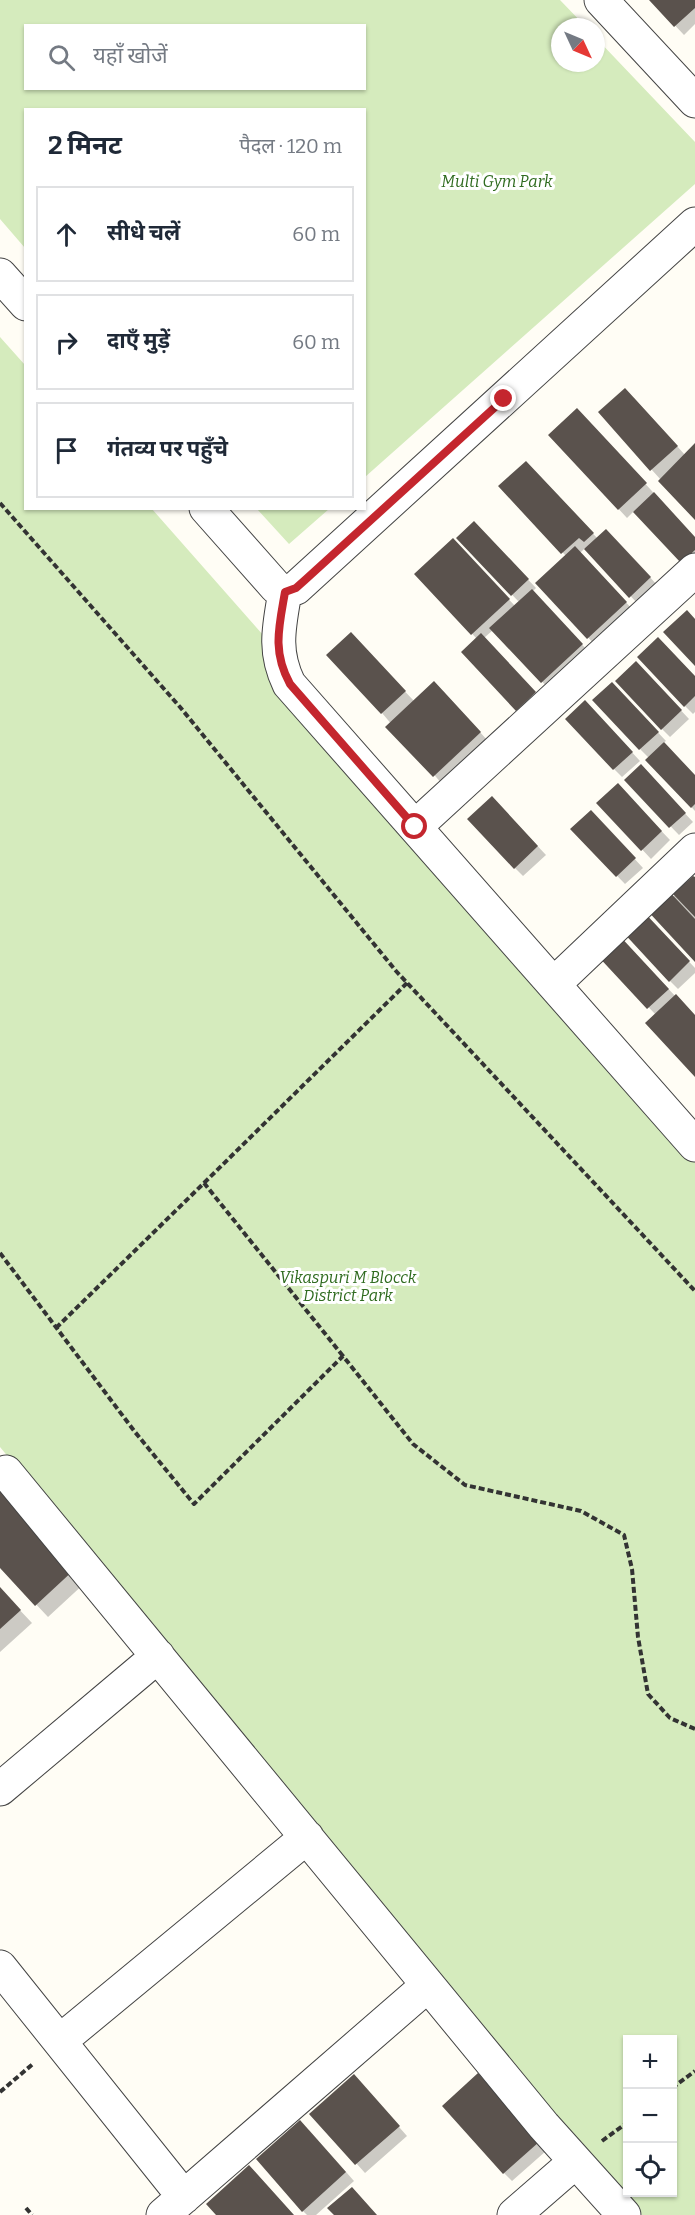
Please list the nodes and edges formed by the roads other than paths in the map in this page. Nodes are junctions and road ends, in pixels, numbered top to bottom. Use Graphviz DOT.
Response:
graph roads {
  1 [pos="601,0"];
  2 [pos="695,101"];
  3 [pos="695,224"];
  4 [pos="0,275"];
  5 [pos="24,302"];
  6 [pos="208,510"];
  7 [pos="691,583"];
  8 [pos="285,592"];
  9 [pos="415,827"];
  10 [pos="695,849"];
  11 [pos="554,984"];
  12 [pos="695,1144"];
  13 [pos="6,1472"];
  14 [pos="158,1656"];
  15 [pos="0,1789"];
  16 [pos="307,1837"];
  17 [pos="0,1967"];
  18 [pos="428,1985"];
  19 [pos="60,2041"];
  20 [pos="575,2162"];
  21 [pos="173,2206"];
  22 [pos="514,2215"];
  23 [pos="624,2215"];
  1 -- 2 [label="street"];
  3 -- 8 [label="street"];
  4 -- 5 [label="street"];
  6 -- 8 [label="street"];
  7 -- 9 [label="street"];
  8 -- 9 [label="street"];
  9 -- 11 [label="street"];
  10 -- 11 [label="street"];
  11 -- 12 [label="street"];
  13 -- 14 [label="street"];
  14 -- 15 [label="street"];
  14 -- 16 [label="street"];
  16 -- 18 [label="street"];
  16 -- 19 [label="street"];
  17 -- 19 [label="street"];
  18 -- 20 [label="street"];
  18 -- 21 [label="street"];
  19 -- 21 [label="street"];
  20 -- 22 [label="street"];
  20 -- 23 [label="street"];
}
